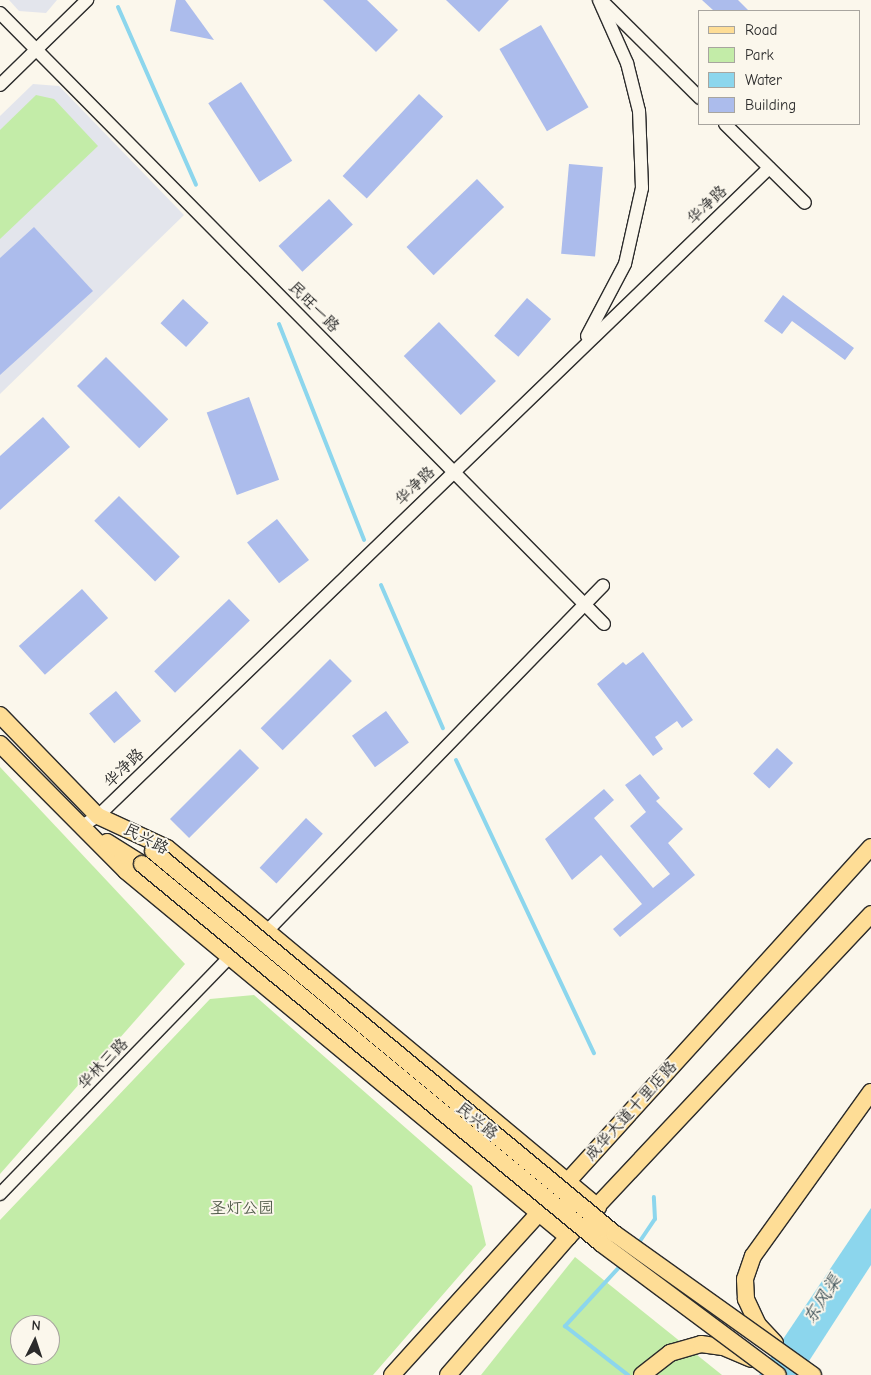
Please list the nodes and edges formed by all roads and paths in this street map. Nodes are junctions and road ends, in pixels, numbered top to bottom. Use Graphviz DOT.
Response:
graph roads {
  1 [pos="86,0"];
  2 [pos="600,0"];
  3 [pos="0,13"];
  4 [pos="36,50"];
  5 [pos="0,85"];
  6 [pos="698,96"];
  7 [pos="726,125"];
  8 [pos="769,168"];
  9 [pos="805,203"];
  10 [pos="570,358"];
  11 [pos="453,471"];
  12 [pos="603,584"];
  13 [pos="584,604"];
  14 [pos="604,624"];
  15 [pos="0,715"];
  16 [pos="0,744"];
  17 [pos="98,816"];
  18 [pos="82,826"];
  19 [pos="871,847"];
  20 [pos="871,914"];
  21 [pos="267,931"];
  22 [pos="228,958"];
  23 [pos="871,1092"];
  24 [pos="568,1181"];
  25 [pos="0,1194"];
  26 [pos="598,1206"];
  27 [pos="540,1211"];
  28 [pos="568,1237"];
  29 [pos="783,1352"];
  30 [pos="764,1365"];
  31 [pos="392,1375"];
  32 [pos="448,1375"];
  33 [pos="642,1375"];
  34 [pos="778,1375"];
  35 [pos="813,1375"];
  1 -- 4 [label="street"];
  2 -- 6 [label="street"];
  2 -- 10 [label="street"];
  3 -- 4 [label="street, 民旺一路"];
  4 -- 5 [label="street"];
  4 -- 11 [label="street, 民旺一路"];
  7 -- 8 [label="street"];
  8 -- 9 [label="street"];
  8 -- 10 [label="street, 华净路"];
  10 -- 11 [label="street, 华净路"];
  11 -- 13 [label="street, 民旺一路"];
  11 -- 17 [label="street, 华净路"];
  12 -- 13 [label="street"];
  13 -- 14 [label="street, 民旺一路"];
  13 -- 21 [label="street"];
  15 -- 17 [label="main road, 民兴路"];
  16 -- 18 [label="main road, 民兴路"];
  17 -- 18 [label="street, 华净路"];
  17 -- 21 [label="main road, 民兴路"];
  17 -- 29 [label="main road, 民兴路, bridge"];
  18 -- 22 [label="main road, 民兴路"];
  18 -- 30 [label="main road, 民兴路, bridge"];
  19 -- 24 [label="main road, 成华大道十里店路"];
  20 -- 26 [label="main road"];
  21 -- 24 [label="main road, 民兴路"];
  22 -- 25 [label="street, 华林三路"];
  22 -- 27 [label="main road, 民兴路"];
  23 -- 29 [label="main road"];
  24 -- 26 [label="main road, 民兴路"];
  24 -- 27 [label="main road, 成华大道十里店路"];
  26 -- 28 [label="main road"];
  27 -- 28 [label="main road, 民兴路"];
  27 -- 31 [label="main road, 成华大道十里店路"];
  28 -- 32 [label="main road"];
  29 -- 35 [label="main road, 民兴路, bridge"];
  30 -- 33 [label="main road, bridge"];
  30 -- 34 [label="main road, 民兴路, bridge"];
}
